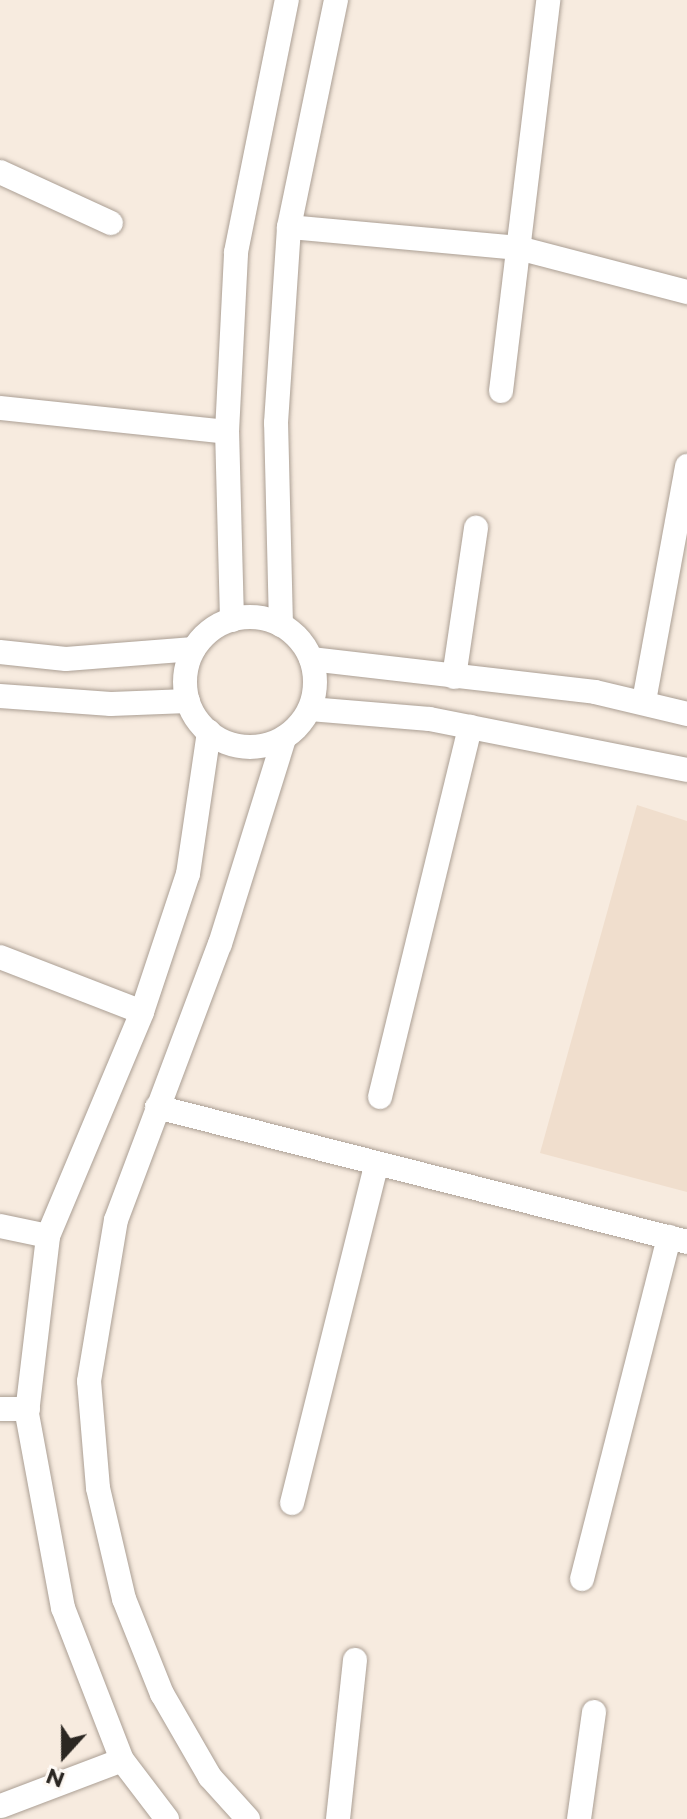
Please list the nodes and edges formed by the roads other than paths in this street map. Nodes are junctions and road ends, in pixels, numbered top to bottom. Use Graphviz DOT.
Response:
graph roads {
  1 [pos="287,0"];
  2 [pos="336,0"];
  3 [pos="548,0"];
  4 [pos="0,172"];
  5 [pos="111,223"];
  6 [pos="289,227"];
  7 [pos="518,248"];
  8 [pos="687,292"];
  9 [pos="501,391"];
  10 [pos="0,408"];
  11 [pos="227,432"];
  12 [pos="687,466"];
  13 [pos="476,528"];
  14 [pos="232,620"];
  15 [pos="281,625"];
  16 [pos="194,649"];
  17 [pos="0,652"];
  18 [pos="311,659"];
  19 [pos="454,677"];
  20 [pos="0,696"];
  21 [pos="188,701"];
  22 [pos="644,701"];
  23 [pos="310,709"];
  24 [pos="687,714"];
  25 [pos="470,727"];
  26 [pos="209,732"];
  27 [pos="284,738"];
  28 [pos="687,770"];
  29 [pos="0,957"];
  30 [pos="142,1012"];
  31 [pos="380,1097"];
  32 [pos="157,1107"];
  33 [pos="377,1163"];
  34 [pos="0,1226"];
  35 [pos="48,1236"];
  36 [pos="678,1239"];
  37 [pos="0,1409"];
  38 [pos="28,1409"];
  39 [pos="292,1503"];
  40 [pos="582,1579"];
  41 [pos="355,1660"];
  42 [pos="594,1712"];
  43 [pos="122,1760"];
  44 [pos="1,1806"];
  45 [pos="167,1819"];
  46 [pos="248,1819"];
  47 [pos="338,1819"];
  48 [pos="579,1819"];
  1 -- 11 [label="street"];
  2 -- 6 [label="street"];
  3 -- 7 [label="street"];
  4 -- 5 [label="street"];
  6 -- 7 [label="street"];
  6 -- 15 [label="street"];
  7 -- 8 [label="street"];
  7 -- 9 [label="street"];
  10 -- 11 [label="street"];
  11 -- 14 [label="street"];
  12 -- 22 [label="street"];
  13 -- 19 [label="street"];
  14 -- 15 [label="street"];
  14 -- 16 [label="street"];
  15 -- 18 [label="street"];
  16 -- 17 [label="street"];
  16 -- 21 [label="street"];
  18 -- 19 [label="street"];
  18 -- 23 [label="street"];
  19 -- 22 [label="street"];
  20 -- 21 [label="street"];
  21 -- 26 [label="street"];
  22 -- 24 [label="street"];
  23 -- 25 [label="street"];
  23 -- 27 [label="street"];
  25 -- 28 [label="street"];
  25 -- 31 [label="street"];
  26 -- 27 [label="street"];
  26 -- 30 [label="street"];
  27 -- 32 [label="street"];
  29 -- 30 [label="street"];
  30 -- 35 [label="street"];
  32 -- 33 [label="street"];
  32 -- 46 [label="street"];
  33 -- 36 [label="street"];
  33 -- 39 [label="street"];
  34 -- 35 [label="street"];
  35 -- 38 [label="street"];
  36 -- 40 [label="street"];
  37 -- 38 [label="street"];
  38 -- 43 [label="street"];
  41 -- 47 [label="street"];
  42 -- 48 [label="street"];
  43 -- 44 [label="street"];
  43 -- 45 [label="street"];
}
